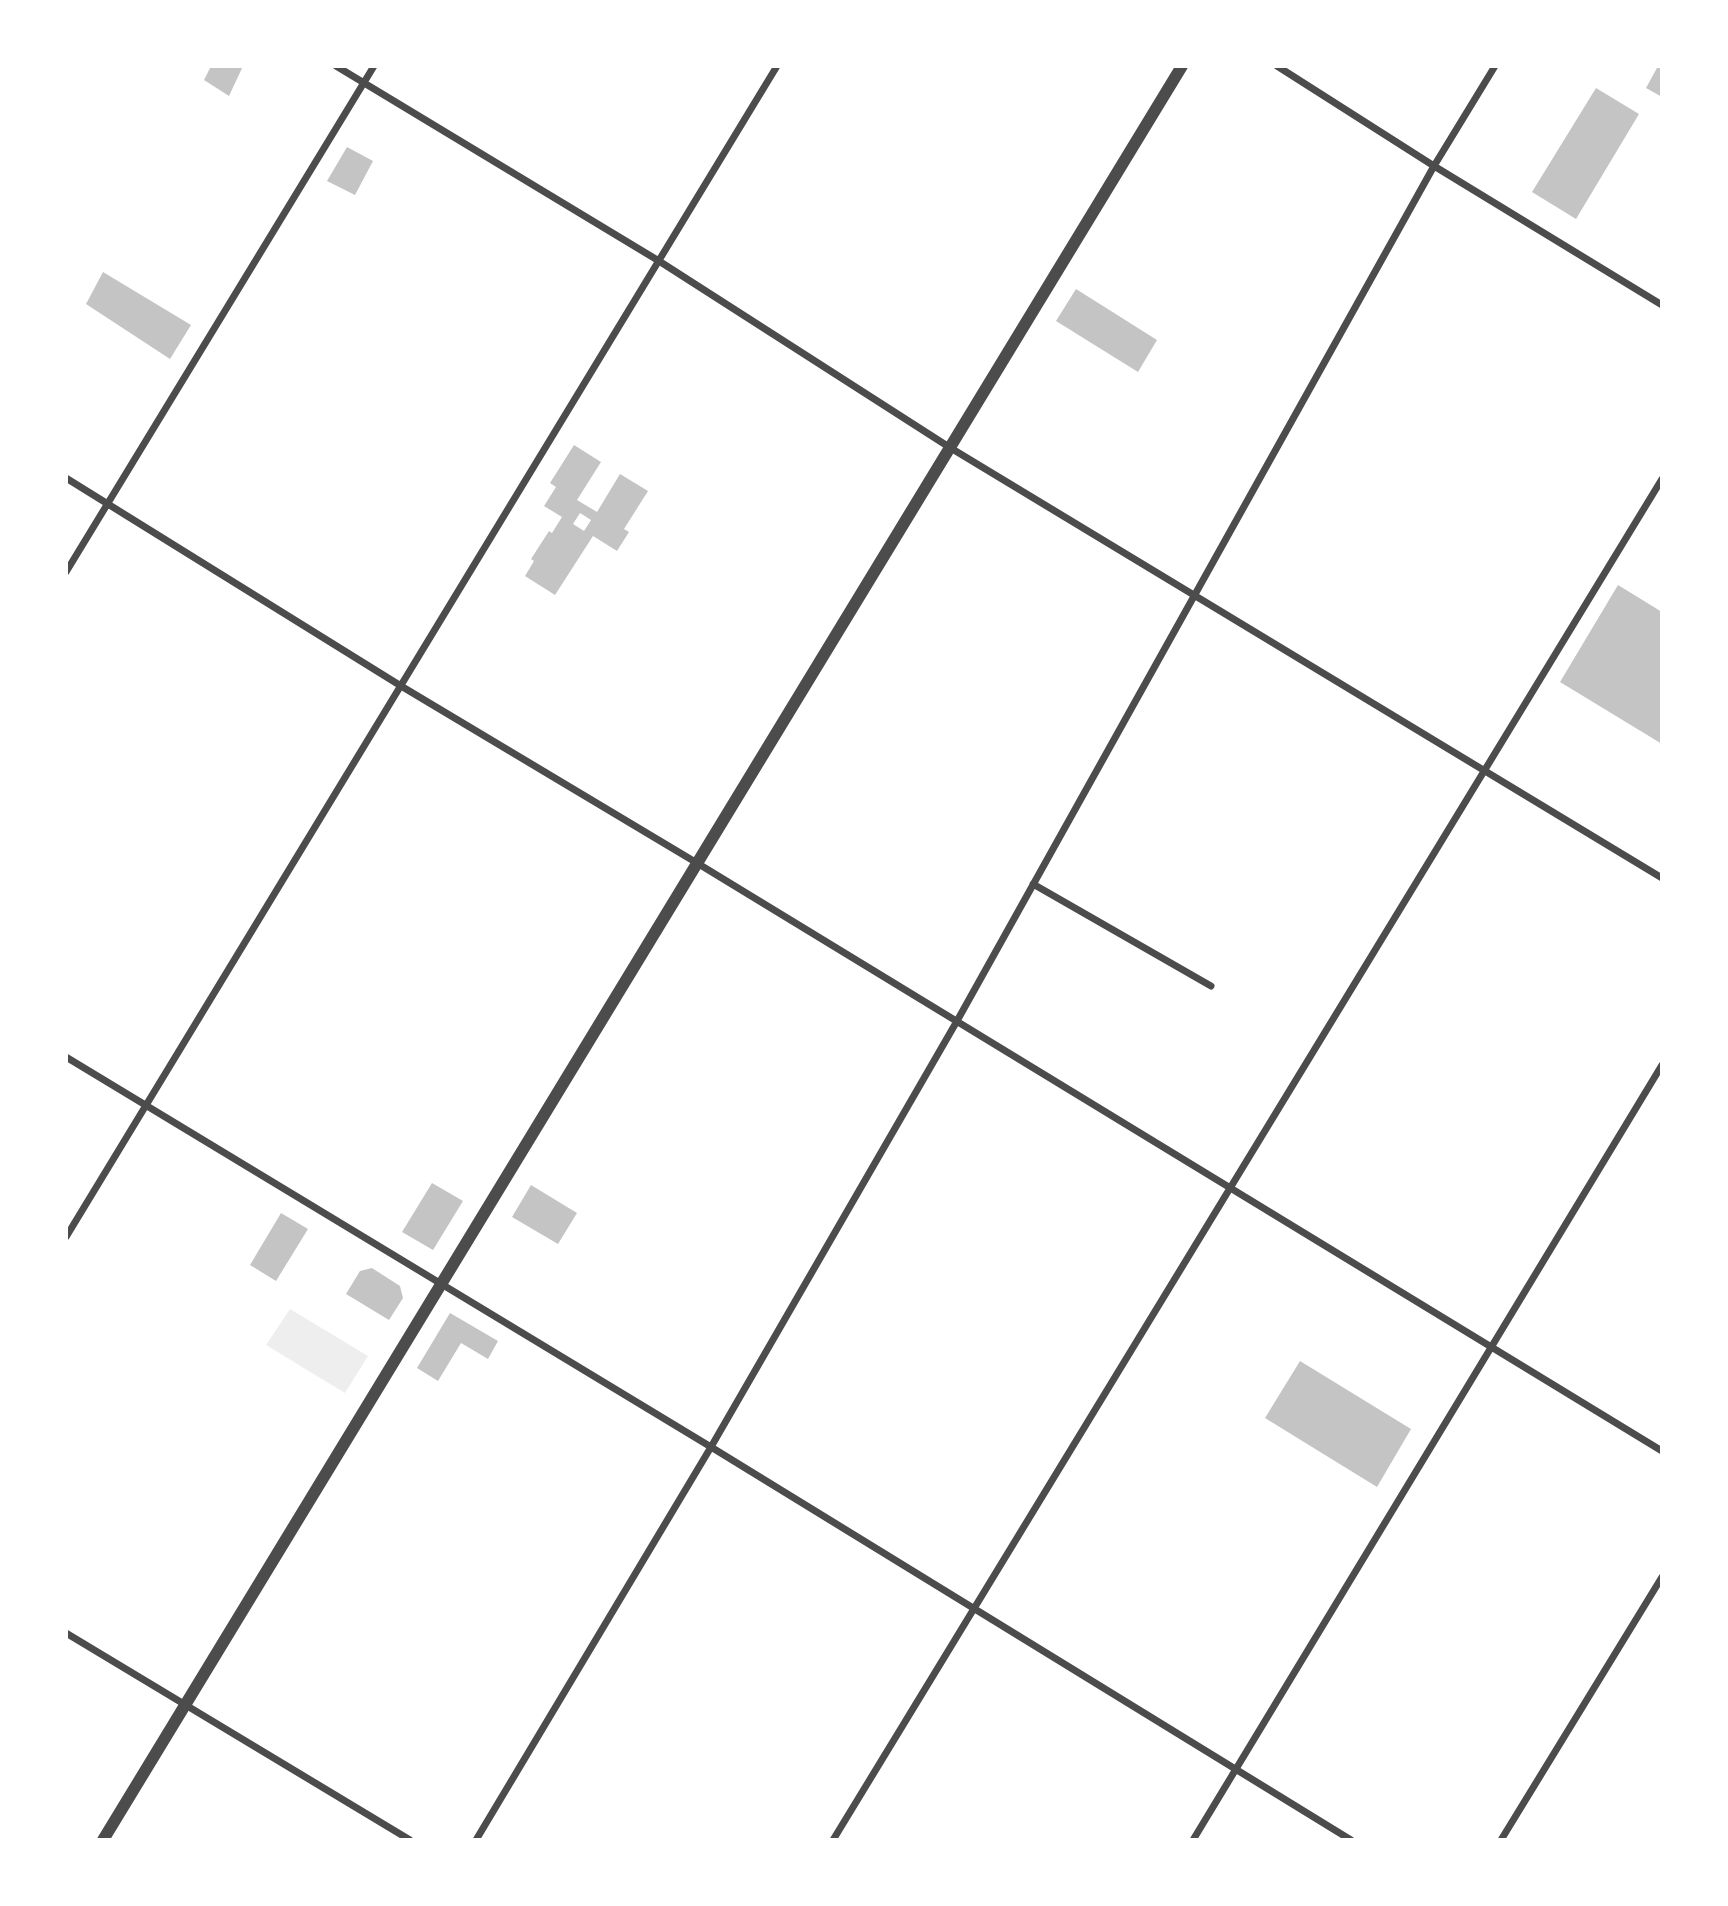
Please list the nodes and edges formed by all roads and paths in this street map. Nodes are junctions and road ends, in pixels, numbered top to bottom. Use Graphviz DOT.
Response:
graph roads {
  1 [pos="336,66"];
  2 [pos="374,66"];
  3 [pos="777,66"];
  4 [pos="1182,66"];
  5 [pos="1277,66"];
  6 [pos="1495,66"];
  7 [pos="363,83"];
  8 [pos="1434,166"];
  9 [pos="659,261"];
  10 [pos="1661,305"];
  11 [pos="949,447"];
  12 [pos="66,478"];
  13 [pos="1661,479"];
  14 [pos="109,503"];
  15 [pos="66,572"];
  16 [pos="1194,596"];
  17 [pos="401,686"];
  18 [pos="1483,771"];
  19 [pos="697,863"];
  20 [pos="1661,878"];
  21 [pos="1033,884"];
  22 [pos="1211,986"];
  23 [pos="957,1021"];
  24 [pos="66,1057"];
  25 [pos="1661,1065"];
  26 [pos="147,1105"];
  27 [pos="1229,1188"];
  28 [pos="66,1237"];
  29 [pos="441,1284"];
  30 [pos="1489,1346"];
  31 [pos="711,1447"];
  32 [pos="1661,1451"];
  33 [pos="1661,1577"];
  34 [pos="974,1608"];
  35 [pos="66,1633"];
  36 [pos="184,1705"];
  37 [pos="1236,1768"];
  38 [pos="103,1839"];
  39 [pos="410,1839"];
  40 [pos="476,1839"];
  41 [pos="833,1839"];
  42 [pos="1193,1839"];
  43 [pos="1351,1839"];
  44 [pos="1501,1839"];
  1 -- 7 [label="street"];
  2 -- 7 [label="street"];
  3 -- 9 [label="street"];
  4 -- 11 [label="street"];
  5 -- 8 [label="street"];
  6 -- 8 [label="street"];
  7 -- 9 [label="street"];
  7 -- 14 [label="street"];
  8 -- 10 [label="street"];
  8 -- 16 [label="street"];
  9 -- 11 [label="street"];
  9 -- 17 [label="street"];
  11 -- 16 [label="street"];
  11 -- 19 [label="street"];
  12 -- 14 [label="street"];
  13 -- 18 [label="street"];
  14 -- 15 [label="street"];
  14 -- 17 [label="street"];
  16 -- 18 [label="street"];
  16 -- 21 [label="street"];
  17 -- 19 [label="street"];
  17 -- 26 [label="street"];
  18 -- 20 [label="street"];
  18 -- 27 [label="street"];
  19 -- 23 [label="street"];
  19 -- 29 [label="street"];
  21 -- 22 [label="street"];
  21 -- 23 [label="street"];
  23 -- 27 [label="street"];
  23 -- 31 [label="street"];
  24 -- 26 [label="street"];
  25 -- 30 [label="street"];
  26 -- 28 [label="street"];
  26 -- 29 [label="street"];
  27 -- 30 [label="street"];
  27 -- 34 [label="street"];
  29 -- 31 [label="street"];
  29 -- 36 [label="street"];
  30 -- 32 [label="street"];
  30 -- 37 [label="street"];
  31 -- 34 [label="street"];
  31 -- 40 [label="street"];
  33 -- 44 [label="street"];
  34 -- 37 [label="street"];
  34 -- 41 [label="street"];
  35 -- 36 [label="street"];
  36 -- 38 [label="street"];
  36 -- 39 [label="street"];
  37 -- 42 [label="street"];
  37 -- 43 [label="street"];
}
